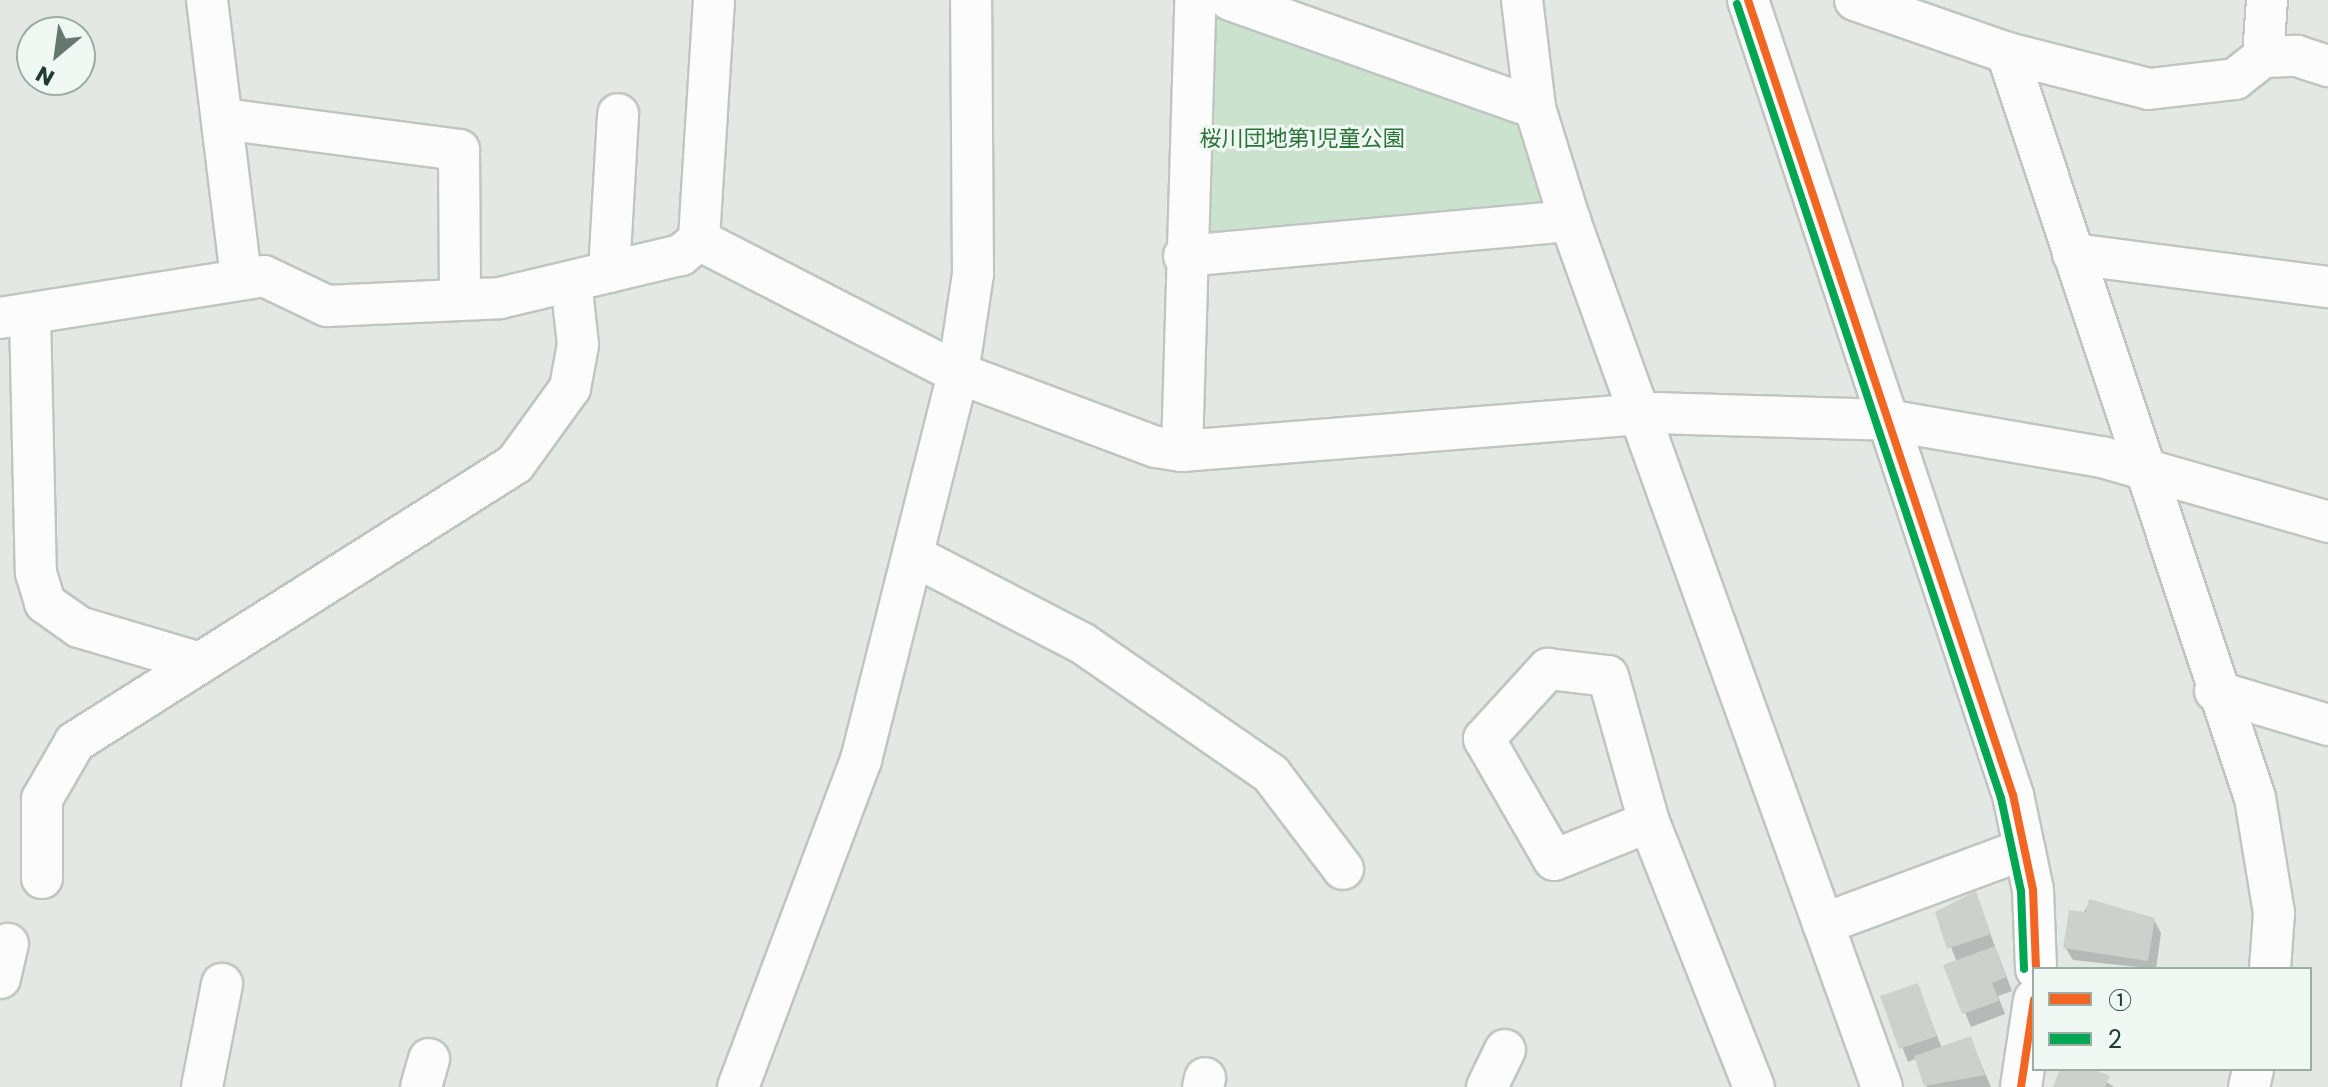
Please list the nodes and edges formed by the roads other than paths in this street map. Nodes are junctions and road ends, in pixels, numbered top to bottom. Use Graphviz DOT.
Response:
graph roads {
  1 [pos="207,0"];
  2 [pos="714,0"];
  3 [pos="971,0"];
  4 [pos="1195,0"];
  5 [pos="1230,0"];
  6 [pos="1522,0"];
  7 [pos="1748,0"];
  8 [pos="1855,0"];
  9 [pos="2267,0"];
  10 [pos="2007,53"];
  11 [pos="2263,57"];
  12 [pos="2328,66"];
  13 [pos="1535,108"];
  14 [pos="618,114"];
  15 [pos="223,119"];
  16 [pos="1570,221"];
  17 [pos="699,240"];
  18 [pos="2073,254"];
  19 [pos="1184,256"];
  20 [pos="590,276"];
  21 [pos="241,278"];
  22 [pos="2328,287"];
  23 [pos="460,299"];
  24 [pos="8,314"];
  25 [pos="958,373"];
  26 [pos="1635,414"];
  27 [pos="1887,420"];
  28 [pos="1182,451"];
  29 [pos="2143,467"];
  30 [pos="2328,522"];
  31 [pos="914,556"];
  32 [pos="197,662"];
  33 [pos="2215,691"];
  34 [pos="2328,725"];
  35 [pos="1649,822"];
  36 [pos="2025,849"];
  37 [pos="1343,869"];
  38 [pos="42,878"];
  39 [pos="1823,924"];
  40 [pos="2036,967"];
  41 [pos="2270,967"];
  42 [pos="222,984"];
  43 [pos="2032,1013"];
  44 [pos="1505,1050"];
  45 [pos="202,1087"];
  46 [pos="738,1087"];
  47 [pos="1487,1087"];
  48 [pos="1754,1087"];
  49 [pos="1882,1087"];
  50 [pos="2021,1087"];
  1 -- 15 [label="street"];
  2 -- 17 [label="street"];
  3 -- 25 [label="street"];
  4 -- 19 [label="street"];
  5 -- 13 [label="street"];
  6 -- 13 [label="street"];
  7 -- 27 [label="street"];
  8 -- 10 [label="street"];
  9 -- 11 [label="street"];
  10 -- 11 [label="street"];
  10 -- 18 [label="street"];
  11 -- 12 [label="street"];
  13 -- 16 [label="street"];
  14 -- 20 [label="street"];
  15 -- 21 [label="street"];
  15 -- 23 [label="street"];
  16 -- 19 [label="street"];
  16 -- 26 [label="street"];
  17 -- 20 [label="street"];
  17 -- 25 [label="street"];
  18 -- 22 [label="street"];
  18 -- 29 [label="street"];
  19 -- 28 [label="street"];
  20 -- 23 [label="street"];
  20 -- 32 [label="street"];
  21 -- 23 [label="street"];
  21 -- 24 [label="street"];
  24 -- 32 [label="street"];
  25 -- 28 [label="street"];
  25 -- 31 [label="street"];
  26 -- 27 [label="street"];
  26 -- 28 [label="street"];
  26 -- 39 [label="street"];
  27 -- 29 [label="street"];
  27 -- 36 [label="street"];
  29 -- 30 [label="street"];
  29 -- 33 [label="street"];
  31 -- 37 [label="street"];
  31 -- 46 [label="street"];
  32 -- 38 [label="street"];
  33 -- 34 [label="street"];
  33 -- 41 [label="street"];
  35 -- 35 [label="street"];
  35 -- 48 [label="street"];
  36 -- 39 [label="street"];
  36 -- 40 [label="street"];
  39 -- 49 [label="street"];
  42 -- 45 [label="street"];
  43 -- 50 [label="street"];
  44 -- 47 [label="street"];
}
